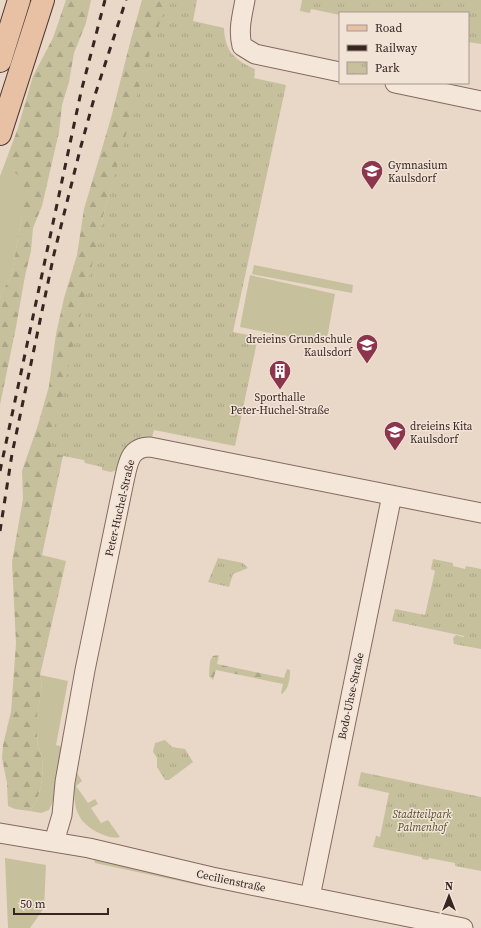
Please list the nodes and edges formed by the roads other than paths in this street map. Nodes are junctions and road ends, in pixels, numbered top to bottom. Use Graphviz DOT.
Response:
graph roads {
  1 [pos="19,0"];
  2 [pos="43,0"];
  3 [pos="245,0"];
  4 [pos="0,61"];
  5 [pos="339,72"];
  6 [pos="400,84"];
  7 [pos="481,101"];
  8 [pos="0,134"];
  9 [pos="392,495"];
  10 [pos="481,513"];
  11 [pos="1,833"];
  12 [pos="54,842"];
  13 [pos="310,897"];
  14 [pos="463,928"];
  1 -- 4 [label="main road"];
  2 -- 8 [label="main road"];
  3 -- 5 [label="street"];
  6 -- 7 [label="street"];
  9 -- 10 [label="street, Peter-Huchel-Straße"];
  9 -- 12 [label="street, Peter-Huchel-Straße"];
  9 -- 13 [label="street, Bodo-Uhse-Straße"];
  11 -- 12 [label="street, Cecilienstraße"];
  12 -- 13 [label="street, Cecilienstraße"];
  13 -- 14 [label="street, Cecilienstraße"];
}
